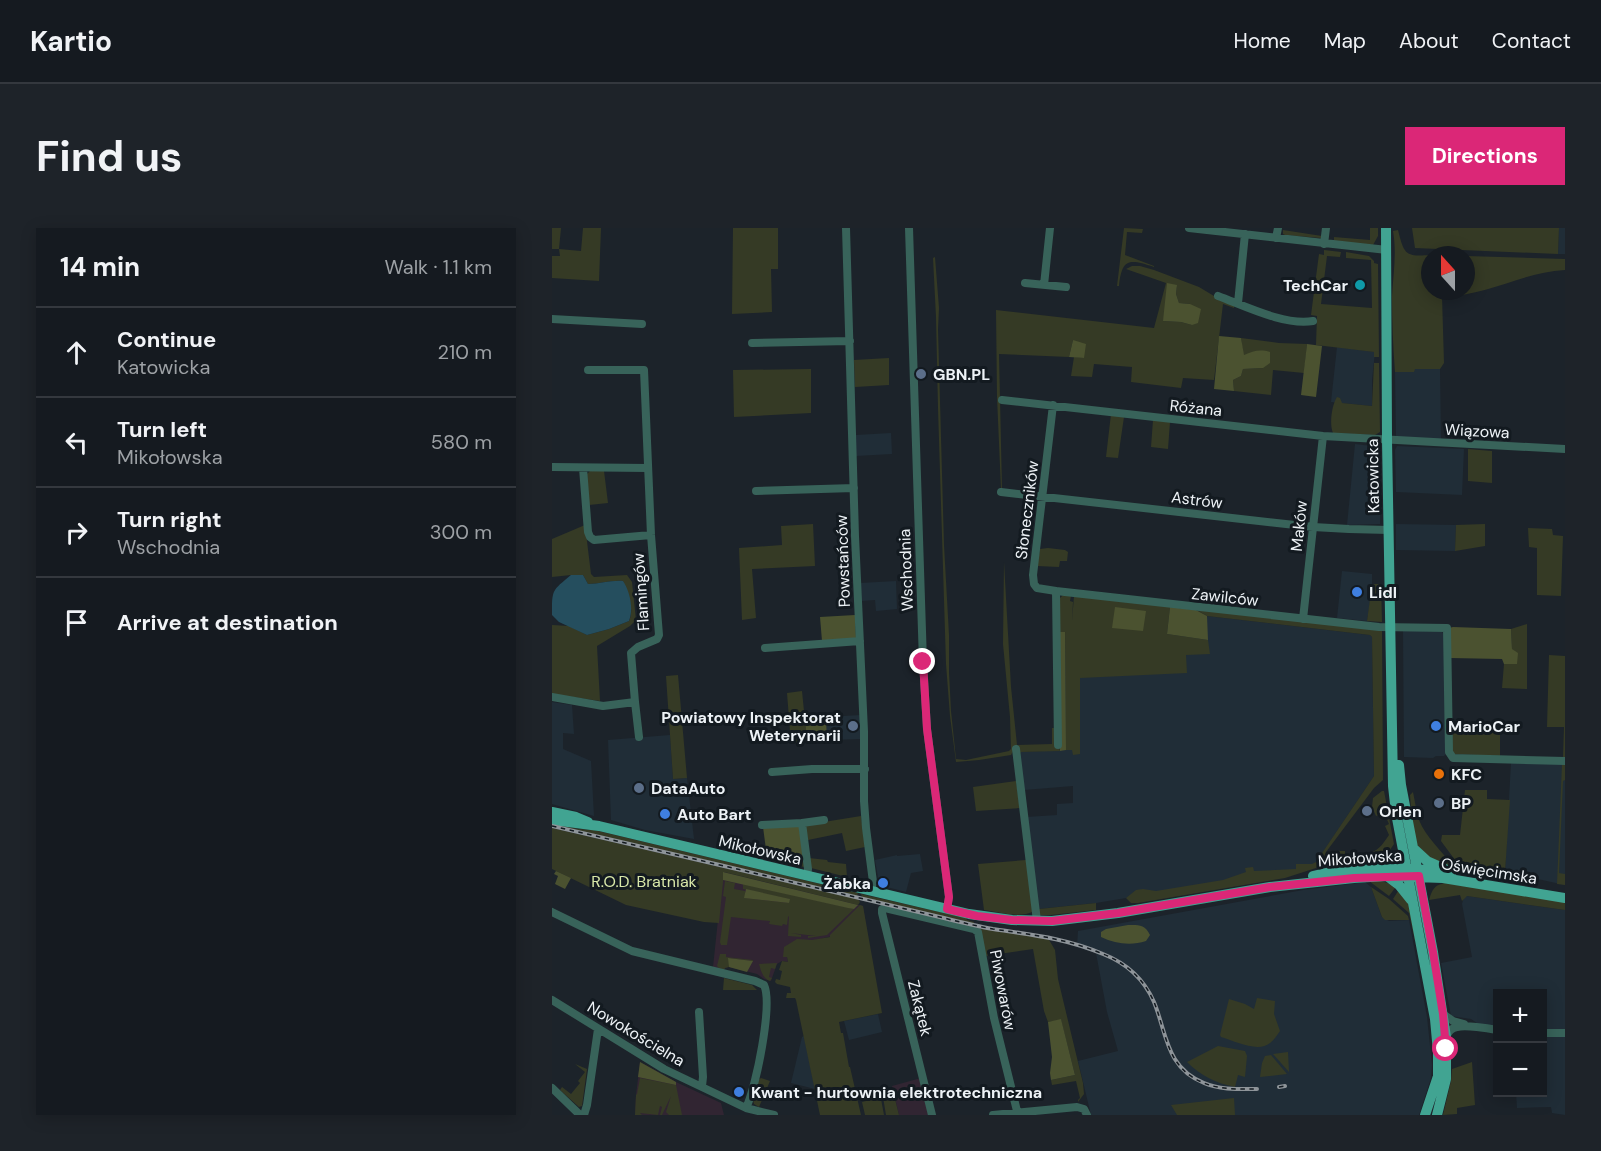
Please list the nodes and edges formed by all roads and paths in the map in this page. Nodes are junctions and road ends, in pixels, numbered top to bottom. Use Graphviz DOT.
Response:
graph roads {
  1 [pos="846,228"];
  2 [pos="909,228"];
  3 [pos="1050,228"];
  4 [pos="1189,228"];
  5 [pos="1278,228"];
  6 [pos="1326,228"];
  7 [pos="1386,228"];
  8 [pos="1227,230"];
  9 [pos="1245,234"];
  10 [pos="1276,238"];
  11 [pos="1324,244"];
  12 [pos="1387,250"];
  13 [pos="1025,283"];
  14 [pos="1044,285"];
  15 [pos="1066,287"];
  16 [pos="1218,296"];
  17 [pos="1238,303"];
  18 [pos="552,319"];
  19 [pos="1313,321"];
  20 [pos="642,324"];
  21 [pos="850,341"];
  22 [pos="752,343"];
  23 [pos="588,370"];
  24 [pos="1002,400"];
  25 [pos="1053,405"];
  26 [pos="1323,436"];
  27 [pos="1387,440"];
  28 [pos="1565,449"];
  29 [pos="552,467"];
  30 [pos="583,468"];
  31 [pos="647,468"];
  32 [pos="854,488"];
  33 [pos="756,491"];
  34 [pos="1001,492"];
  35 [pos="1042,496"];
  36 [pos="1313,527"];
  37 [pos="1389,530"];
  38 [pos="651,536"];
  39 [pos="1056,591"];
  40 [pos="1303,619"];
  41 [pos="1390,627"];
  42 [pos="860,641"];
  43 [pos="765,648"];
  44 [pos="552,697"];
  45 [pos="635,702"];
  46 [pos="1391,723"];
  47 [pos="639,737"];
  48 [pos="1058,745"];
  49 [pos="1016,749"];
  50 [pos="1565,761"];
  51 [pos="865,769"];
  52 [pos="772,772"];
  53 [pos="552,812"];
  54 [pos="552,820"];
  55 [pos="824,820"];
  56 [pos="802,823"];
  57 [pos="762,825"];
  58 [pos="599,826"];
  59 [pos="1402,841"];
  60 [pos="1414,849"];
  61 [pos="1413,872"];
  62 [pos="1384,873"];
  63 [pos="1447,875"];
  64 [pos="807,876"];
  65 [pos="871,891"];
  66 [pos="1565,893"];
  67 [pos="1565,898"];
  68 [pos="1418,902"];
  69 [pos="883,908"];
  70 [pos="947,909"];
  71 [pos="552,912"];
  72 [pos="1037,921"];
  73 [pos="552,1000"];
  74 [pos="699,1012"];
  75 [pos="1443,1014"];
  76 [pos="1474,1027"];
  77 [pos="598,1029"];
  78 [pos="1493,1029"];
  79 [pos="1547,1033"];
  80 [pos="1565,1033"];
  81 [pos="1446,1037"];
  82 [pos="702,1086"];
  83 [pos="552,1088"];
  84 [pos="747,1111"];
  85 [pos="1018,1113"];
  86 [pos="582,1115"];
  87 [pos="774,1115"];
  88 [pos="932,1115"];
  89 [pos="993,1115"];
  90 [pos="1087,1115"];
  91 [pos="1425,1115"];
  92 [pos="1437,1115"];
  1 -- 21 [label="street, Powstańców"];
  2 -- 70 [label="street, Wschodnia"];
  3 -- 14 [label="street"];
  4 -- 8 [label="street"];
  5 -- 10 [label="street"];
  6 -- 11 [label="street"];
  7 -- 12 [label="main road, Katowicka"];
  8 -- 9 [label="street"];
  9 -- 10 [label="street"];
  9 -- 17 [label="street"];
  10 -- 11 [label="street"];
  11 -- 12 [label="street"];
  12 -- 27 [label="main road, Katowicka"];
  13 -- 14 [label="street"];
  14 -- 15 [label="street"];
  16 -- 17 [label="street"];
  17 -- 19 [label="street"];
  18 -- 20 [label="street"];
  21 -- 22 [label="street"];
  21 -- 32 [label="street, Powstańców"];
  23 -- 31 [label="street, Flamingów"];
  24 -- 25 [label="street, Różana"];
  25 -- 26 [label="street, Różana"];
  25 -- 35 [label="street, Słoneczników"];
  26 -- 27 [label="street, Różana"];
  26 -- 36 [label="street, Maków"];
  27 -- 28 [label="street, Wiązowa"];
  27 -- 37 [label="main road, Katowicka"];
  29 -- 30 [label="street"];
  30 -- 31 [label="street"];
  30 -- 38 [label="street, Flamingów"];
  31 -- 38 [label="street, Flamingów"];
  32 -- 33 [label="street"];
  32 -- 42 [label="street, Powstańców"];
  34 -- 35 [label="street, Astrów"];
  35 -- 36 [label="street, Astrów"];
  35 -- 39 [label="street, Słoneczników"];
  36 -- 37 [label="street, Astrów"];
  36 -- 40 [label="street, Maków"];
  37 -- 41 [label="main road, Katowicka"];
  38 -- 45 [label="street, Flamingów"];
  39 -- 40 [label="street, Zawilców"];
  39 -- 48 [label="street"];
  40 -- 41 [label="street, Zawilców"];
  41 -- 46 [label="main road, Katowicka"];
  41 -- 50 [label="street, Zawilców"];
  42 -- 43 [label="street"];
  42 -- 51 [label="street, Powstańców"];
  44 -- 45 [label="street"];
  45 -- 47 [label="street, Flamingów"];
  46 -- 59 [label="main road, Katowicka"];
  46 -- 60 [label="main road, Katowicka"];
  49 -- 72 [label="street"];
  51 -- 52 [label="street"];
  51 -- 65 [label="street, Powstańców"];
  53 -- 58 [label="main road, Mikołowska"];
  54 -- 58 [label="main road, Mikołowska"];
  55 -- 56 [label="street"];
  56 -- 57 [label="street"];
  56 -- 64 [label="street"];
  58 -- 64 [label="main road, Mikołowska"];
  59 -- 61 [label="main road, Katowicka"];
  59 -- 62 [label="main road"];
  60 -- 61 [label="main road, Katowicka"];
  60 -- 63 [label="main road"];
  61 -- 62 [label="main road, Mikołowska"];
  61 -- 63 [label="main road, Oświęcimska"];
  61 -- 68 [label="main road, Katowicka"];
  62 -- 68 [label="main road"];
  62 -- 72 [label="main road, Mikołowska"];
  63 -- 66 [label="main road, Oświęcimska"];
  63 -- 67 [label="main road, Oświęcimska"];
  63 -- 68 [label="main road"];
  64 -- 65 [label="main road, Mikołowska"];
  65 -- 70 [label="main road, Mikołowska"];
  68 -- 75 [label="main road, Katowicka"];
  68 -- 91 [label="main road, Katowicka"];
  69 -- 85 [label="street, Piwowarów"];
  69 -- 88 [label="street, Zakątek"];
  70 -- 72 [label="main road, Mikołowska"];
  71 -- 84 [label="street"];
  73 -- 77 [label="street, Nowokościelna"];
  74 -- 82 [label="street"];
  75 -- 76 [label="street"];
  75 -- 81 [label="main road, Katowicka"];
  76 -- 78 [label="street"];
  76 -- 81 [label="street"];
  77 -- 82 [label="street, Nowokościelna"];
  77 -- 86 [label="street"];
  79 -- 80 [label="street"];
  81 -- 92 [label="main road, Katowicka"];
  82 -- 84 [label="street, Nowokościelna"];
  83 -- 86 [label="street"];
  84 -- 87 [label="street, Nowokościelna"];
  85 -- 89 [label="street"];
  85 -- 90 [label="street"];
}
